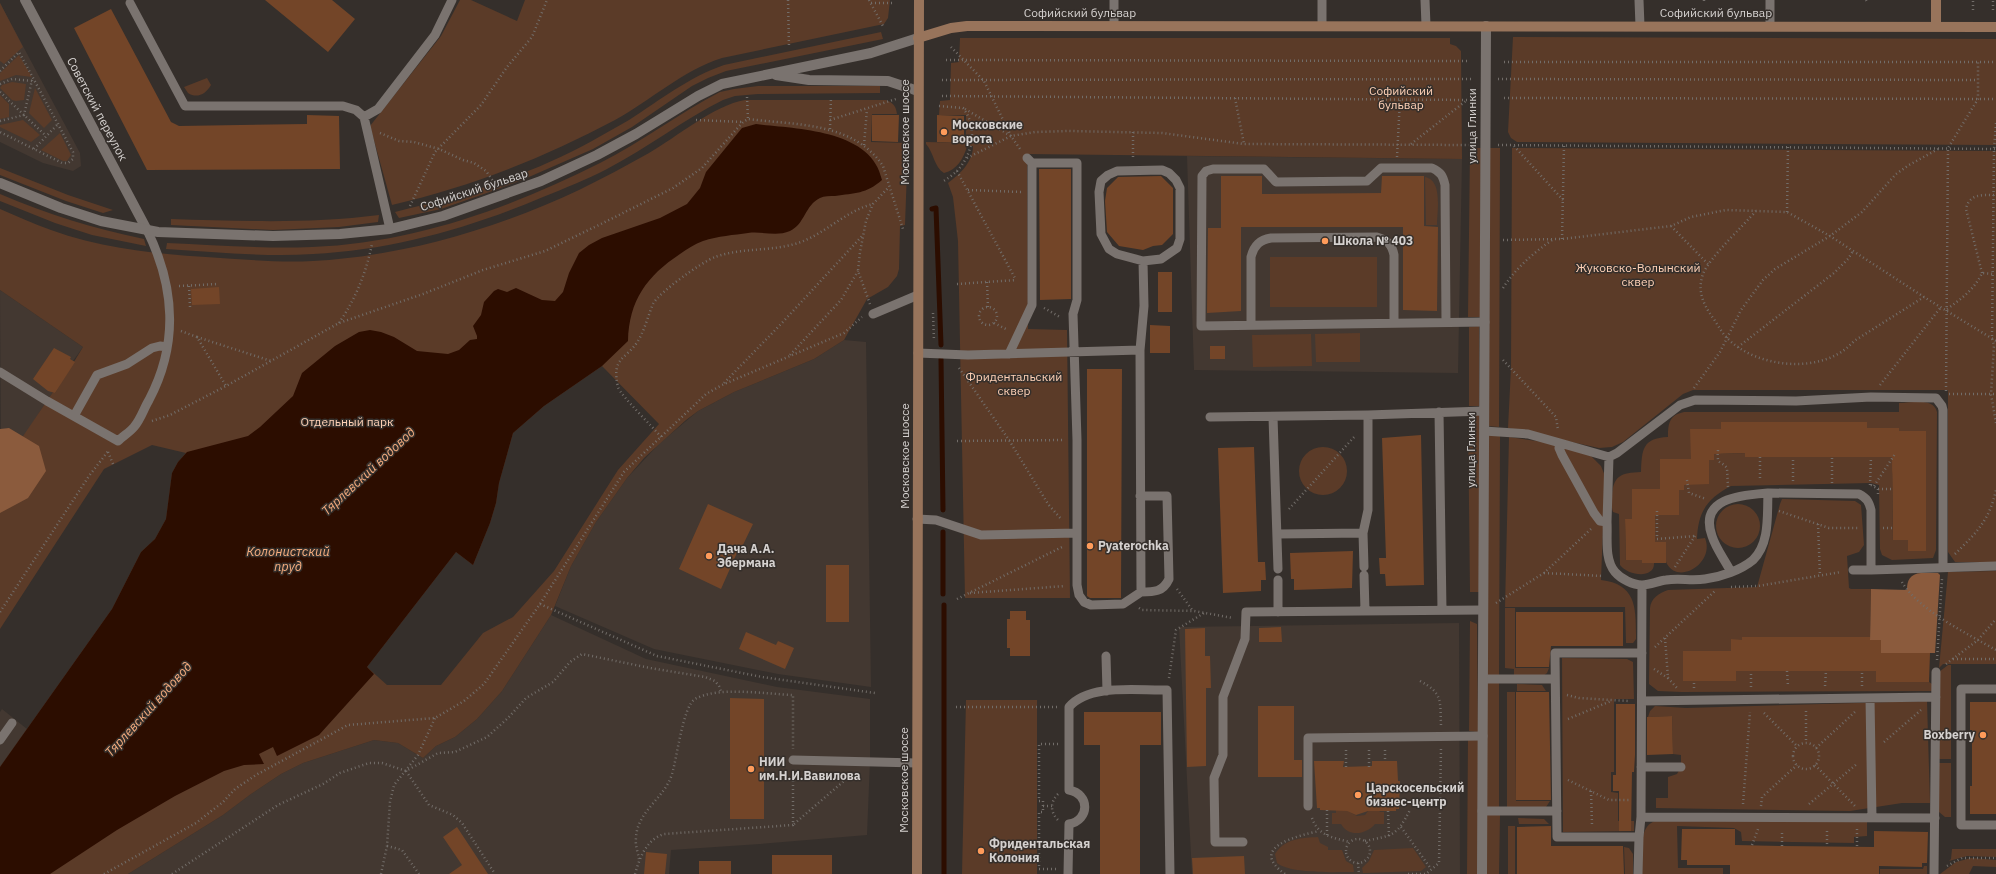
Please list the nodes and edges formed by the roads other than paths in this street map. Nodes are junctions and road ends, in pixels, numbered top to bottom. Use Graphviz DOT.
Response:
graph roads {
  1 [pos="25,0"];
  2 [pos="452,0"];
  3 [pos="919,0"];
  4 [pos="1114,0"];
  5 [pos="1322,0"];
  6 [pos="1425,0"];
  7 [pos="1639,0"];
  8 [pos="1770,0"];
  9 [pos="1936,0"];
  10 [pos="130,3"];
  11 [pos="1114,26"];
  12 [pos="1322,26"];
  13 [pos="1426,26"];
  14 [pos="1486,26"];
  15 [pos="1640,26"];
  16 [pos="1770,26"];
  17 [pos="1936,27"];
  18 [pos="1996,27"];
  19 [pos="918,38"];
  20 [pos="770,74"];
  21 [pos="918,91"];
  22 [pos="365,121"];
  23 [pos="0,184"];
  24 [pos="390,228"];
  25 [pos="147,230"];
  26 [pos="1143,261"];
  27 [pos="918,295"];
  28 [pos="873,314"];
  29 [pos="1394,322"];
  30 [pos="1446,322"];
  31 [pos="1485,322"];
  32 [pos="1251,325"];
  33 [pos="168,348"];
  34 [pos="1140,350"];
  35 [pos="1074,352"];
  36 [pos="918,353"];
  37 [pos="1009,354"];
  38 [pos="0,372"];
  39 [pos="1484,411"];
  40 [pos="1439,412"];
  41 [pos="74,416"];
  42 [pos="1210,417"];
  43 [pos="1273,417"];
  44 [pos="1368,419"];
  45 [pos="1484,431"];
  46 [pos="1560,443"];
  47 [pos="1609,457"];
  48 [pos="1768,494"];
  49 [pos="1140,496"];
  50 [pos="917,519"];
  51 [pos="1607,522"];
  52 [pos="1362,532"];
  53 [pos="1278,534"];
  54 [pos="1078,536"];
  55 [pos="1943,563"];
  56 [pos="1996,566"];
  57 [pos="1278,569"];
  58 [pos="1853,570"];
  59 [pos="1871,570"];
  60 [pos="1731,572"];
  61 [pos="1278,580"];
  62 [pos="1642,585"];
  63 [pos="1141,592"];
  64 [pos="1442,610"];
  65 [pos="1483,610"];
  66 [pos="1365,611"];
  67 [pos="1278,612"];
  68 [pos="1642,653"];
  69 [pos="1106,656"];
  70 [pos="1936,672"];
  71 [pos="1483,679"];
  72 [pos="1555,679"];
  73 [pos="1996,689"];
  74 [pos="1107,691"];
  75 [pos="1936,697"];
  76 [pos="1870,698"];
  77 [pos="1642,701"];
  78 [pos="12,723"];
  79 [pos="1483,736"];
  80 [pos="0,740"];
  81 [pos="793,760"];
  82 [pos="917,763"];
  83 [pos="1641,767"];
  84 [pos="1681,767"];
  85 [pos="1308,806"];
  86 [pos="1482,811"];
  87 [pos="1557,811"];
  88 [pos="1641,817"];
  89 [pos="1872,818"];
  90 [pos="1935,818"];
  91 [pos="1996,825"];
  92 [pos="1639,836"];
  93 [pos="1243,842"];
  94 [pos="1068,872"];
  95 [pos="1938,872"];
  96 [pos="917,874"];
  97 [pos="1170,874"];
  98 [pos="1482,874"];
  99 [pos="1638,874"];
  1 -- 25 [label="street, Советский переулок"];
  2 -- 22 [label="lane"];
  3 -- 19 [label="main road, Московское шоссе"];
  4 -- 11 [label="lane"];
  5 -- 12 [label="lane"];
  6 -- 13 [label="lane"];
  7 -- 15 [label="lane"];
  8 -- 16 [label="lane"];
  9 -- 17 [label="main road"];
  10 -- 22 [label="lane"];
  11 -- 12 [label="main road, Софийский бульвар"];
  11 -- 19 [label="main road, Софийский бульвар"];
  12 -- 13 [label="main road, Софийский бульвар"];
  13 -- 14 [label="main road, Софийский бульвар"];
  14 -- 15 [label="main road, Софийский бульвар"];
  14 -- 31 [label="street, улица Глинки"];
  15 -- 16 [label="main road, Софийский бульвар"];
  16 -- 17 [label="main road, Софийский бульвар"];
  17 -- 18 [label="main road, Софийский бульвар"];
  19 -- 20 [label="street, Софийский бульвар"];
  19 -- 21 [label="main road, Московское шоссе"];
  20 -- 21 [label="street, Софийский бульвар"];
  20 -- 24 [label="street, Софийский бульвар"];
  21 -- 27 [label="main road, Московское шоссе"];
  22 -- 24 [label="lane"];
  23 -- 25 [label="street, Софийский бульвар"];
  24 -- 25 [label="street, Софийский бульвар"];
  25 -- 33 [label="lane"];
  26 -- 26 [label="lane"];
  26 -- 34 [label="lane"];
  27 -- 28 [label="lane"];
  27 -- 36 [label="main road, Московское шоссе"];
  29 -- 30 [label="lane"];
  29 -- 32 [label="lane"];
  29 -- 32 [label="lane"];
  30 -- 31 [label="lane"];
  30 -- 32 [label="lane"];
  31 -- 39 [label="street, улица Глинки"];
  33 -- 41 [label="lane"];
  33 -- 41 [label="lane"];
  34 -- 35 [label="lane"];
  34 -- 49 [label="lane"];
  35 -- 37 [label="lane"];
  35 -- 37 [label="lane"];
  35 -- 54 [label="lane"];
  36 -- 37 [label="lane"];
  36 -- 50 [label="main road, Московское шоссе"];
  38 -- 41 [label="lane"];
  39 -- 40 [label="lane"];
  39 -- 45 [label="street, улица Глинки"];
  40 -- 44 [label="lane"];
  40 -- 64 [label="lane"];
  42 -- 43 [label="lane"];
  43 -- 44 [label="lane"];
  43 -- 53 [label="lane"];
  44 -- 52 [label="lane"];
  45 -- 46 [label="lane"];
  45 -- 65 [label="street, улица Глинки"];
  46 -- 47 [label="lane"];
  46 -- 51 [label="lane"];
  47 -- 51 [label="lane"];
  47 -- 55 [label="lane"];
  48 -- 59 [label="lane"];
  48 -- 60 [label="lane"];
  48 -- 60 [label="lane"];
  49 -- 63 [label="lane"];
  49 -- 63 [label="lane"];
  50 -- 54 [label="lane"];
  50 -- 82 [label="main road, Московское шоссе"];
  51 -- 62 [label="lane"];
  52 -- 53 [label="lane"];
  52 -- 66 [label="lane"];
  53 -- 57 [label="lane"];
  54 -- 63 [label="lane"];
  55 -- 56 [label="lane"];
  55 -- 59 [label="lane"];
  58 -- 59 [label="lane"];
  60 -- 62 [label="lane"];
  61 -- 67 [label="lane"];
  62 -- 68 [label="lane"];
  64 -- 65 [label="lane"];
  64 -- 66 [label="lane"];
  65 -- 71 [label="street, улица Глинки"];
  66 -- 67 [label="lane"];
  67 -- 93 [label="lane"];
  68 -- 72 [label="lane"];
  68 -- 77 [label="lane"];
  69 -- 74 [label="lane"];
  70 -- 75 [label="lane"];
  71 -- 72 [label="lane"];
  71 -- 79 [label="street, улица Глинки"];
  72 -- 87 [label="lane"];
  73 -- 91 [label="lane"];
  74 -- 94 [label="lane"];
  74 -- 97 [label="lane"];
  75 -- 76 [label="lane"];
  75 -- 90 [label="lane"];
  76 -- 77 [label="lane"];
  76 -- 89 [label="lane"];
  77 -- 83 [label="lane"];
  78 -- 80 [label="lane"];
  79 -- 85 [label="lane"];
  79 -- 86 [label="street, улица Глинки"];
  81 -- 82 [label="lane"];
  82 -- 96 [label="main road, Московское шоссе"];
  83 -- 84 [label="lane"];
  83 -- 88 [label="lane"];
  86 -- 87 [label="lane"];
  86 -- 98 [label="street, улица Глинки"];
  87 -- 92 [label="lane"];
  88 -- 89 [label="lane"];
  88 -- 92 [label="lane"];
  89 -- 90 [label="lane"];
  90 -- 95 [label="lane"];
  92 -- 99 [label="lane"];
}
